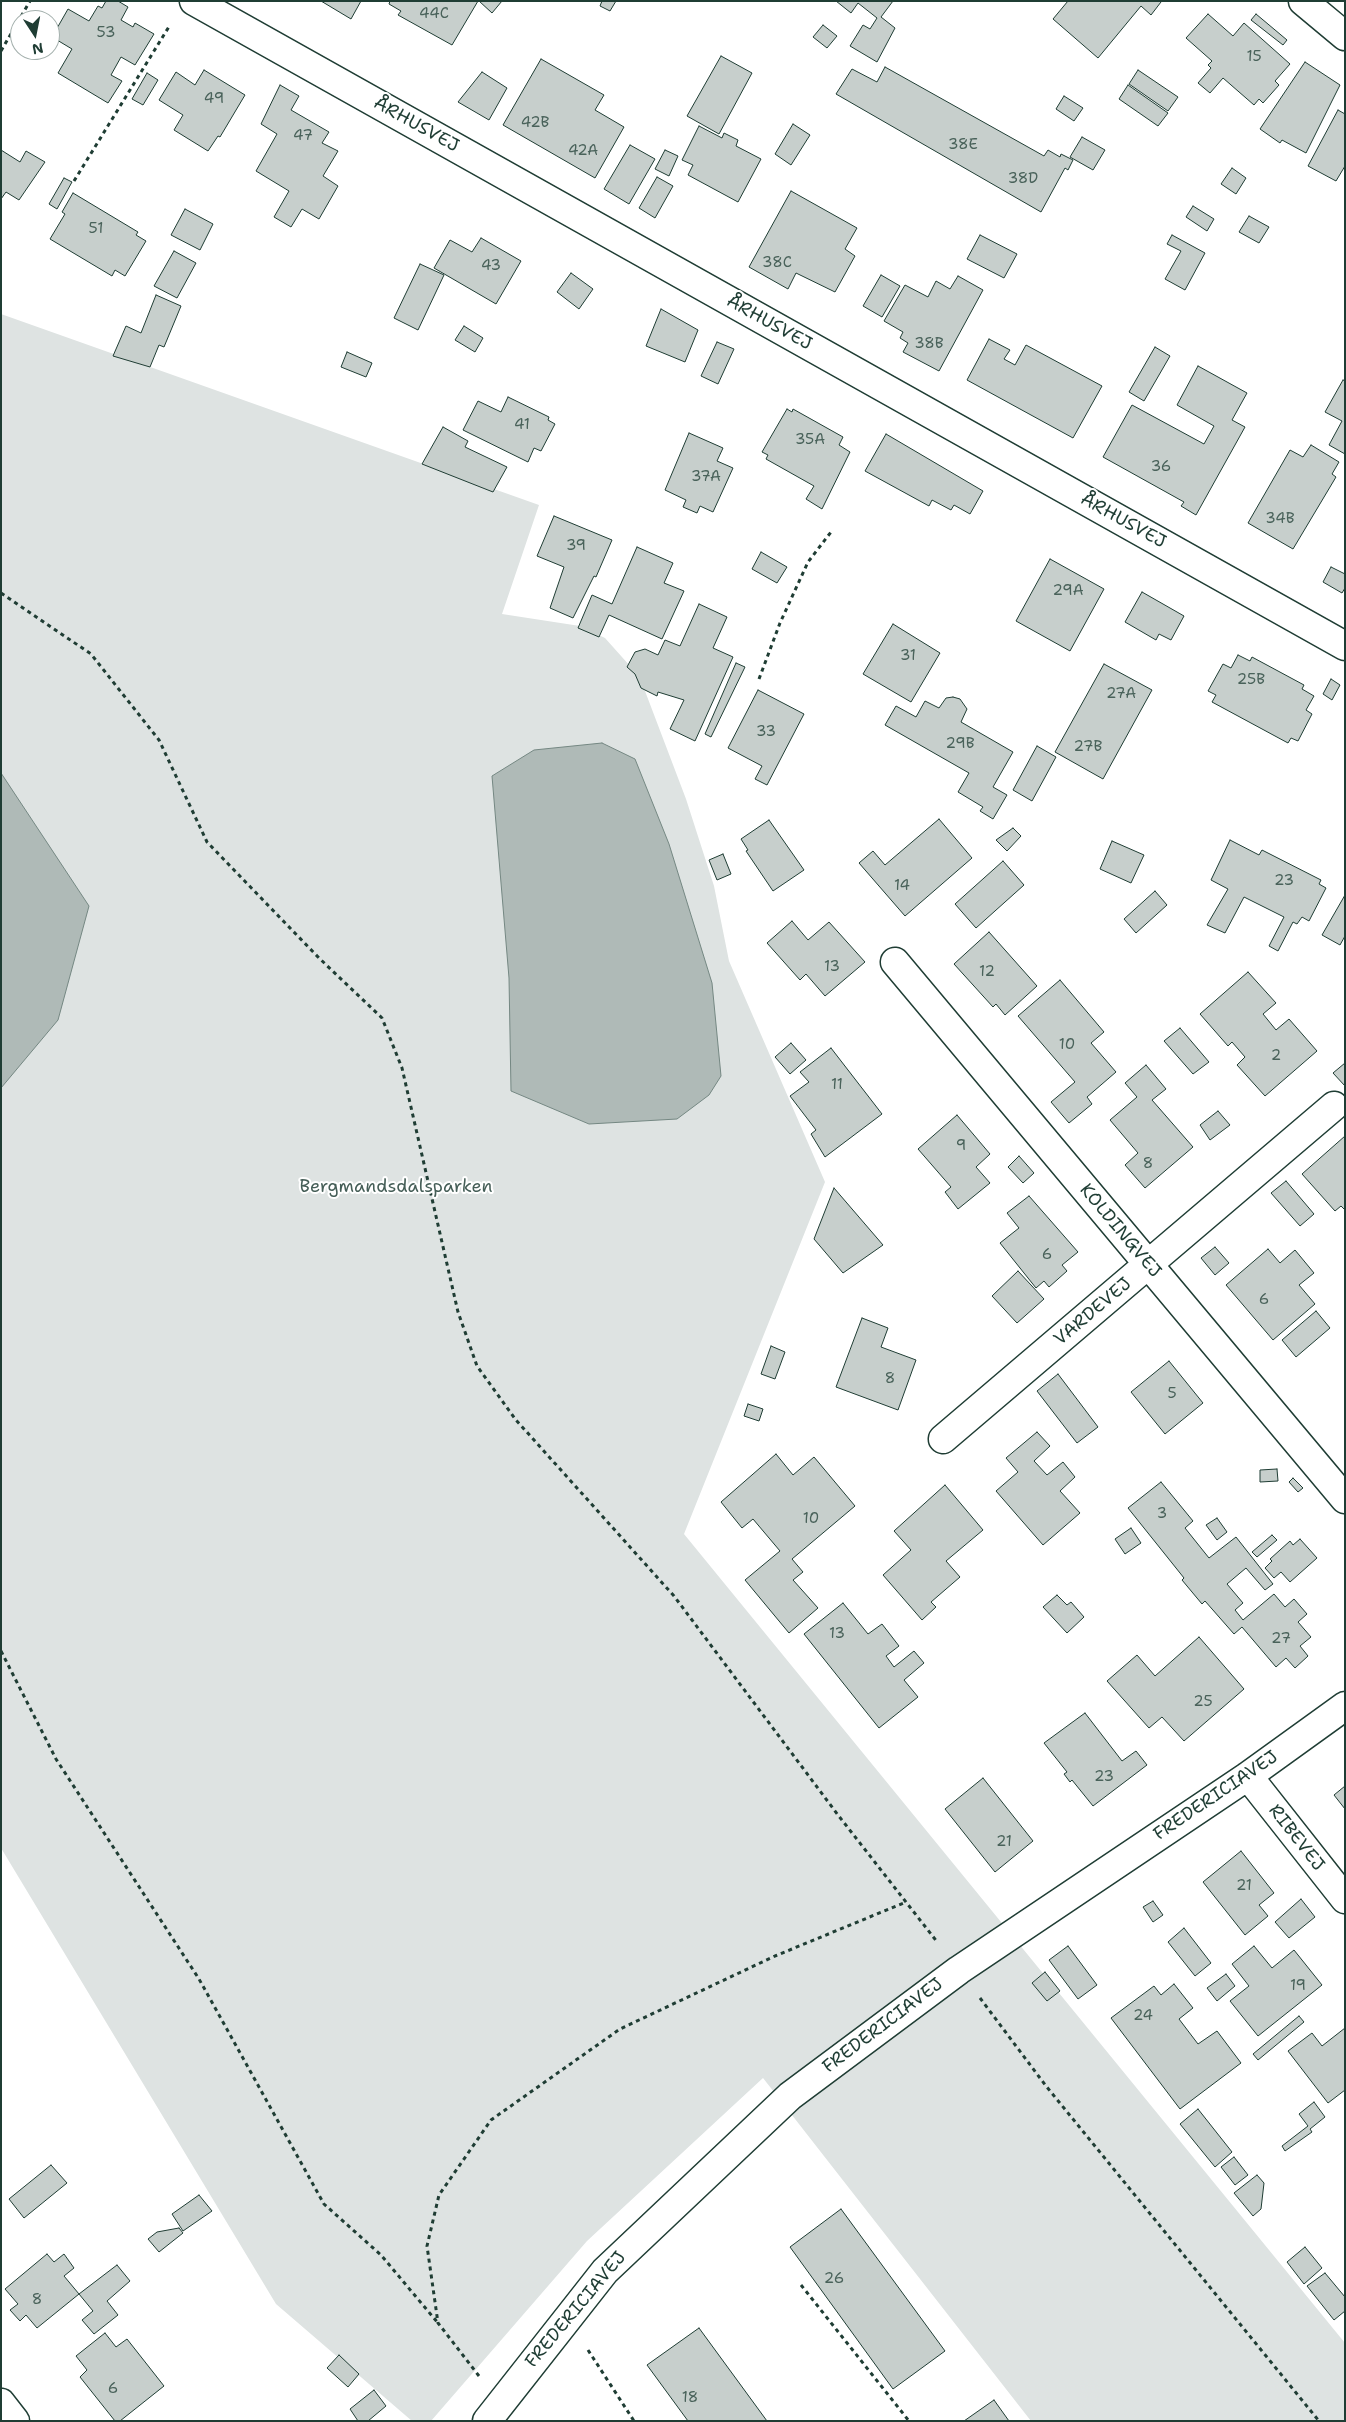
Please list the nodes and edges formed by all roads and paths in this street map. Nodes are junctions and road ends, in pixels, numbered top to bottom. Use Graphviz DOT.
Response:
graph roads {
  1 [pos="30,1"];
  2 [pos="1303,1"];
  3 [pos="184,9"];
  4 [pos="1345,36"];
  5 [pos="1,50"];
  6 [pos="74,181"];
  7 [pos="831,532"];
  8 [pos="1,593"];
  9 [pos="1345,646"];
  10 [pos="759,679"];
  11 [pos="895,962"];
  12 [pos="1334,1106"];
  13 [pos="1148,1264"];
  14 [pos="943,1439"];
  15 [pos="1345,1499"];
  16 [pos="1,1650"];
  17 [pos="1345,1706"];
  18 [pos="1248,1776"];
  19 [pos="1345,1899"];
  20 [pos="906,1902"];
  21 [pos="959,1970"];
  22 [pos="801,2285"];
  23 [pos="566,2318"];
  24 [pos="438,2324"];
  25 [pos="1,2403"];
  26 [pos="493,2411"];
  27 [pos="15,2421"];
  28 [pos="634,2421"];
  29 [pos="909,2421"];
  30 [pos="1319,2421"];
  1 -- 5 [label="path"];
  2 -- 4 [label="street"];
  3 -- 6 [label="path"];
  3 -- 9 [label="street, ÅRHUSVEJ"];
  7 -- 10 [label="path"];
  8 -- 20 [label="path"];
  11 -- 13 [label="street, KOLDINGVEJ"];
  12 -- 13 [label="street, VARDEVEJ"];
  13 -- 14 [label="street, VARDEVEJ"];
  13 -- 15 [label="street, KOLDINGVEJ"];
  16 -- 24 [label="path"];
  17 -- 18 [label="street, FREDERICIAVEJ"];
  18 -- 19 [label="street, RIBEVEJ"];
  18 -- 21 [label="street, FREDERICIAVEJ"];
  20 -- 21 [label="path"];
  20 -- 24 [label="path"];
  21 -- 23 [label="street, FREDERICIAVEJ"];
  21 -- 30 [label="path"];
  22 -- 29 [label="path"];
  23 -- 26 [label="street, FREDERICIAVEJ"];
  23 -- 28 [label="path"];
  24 -- 26 [label="path"];
  25 -- 27 [label="street"];
}
